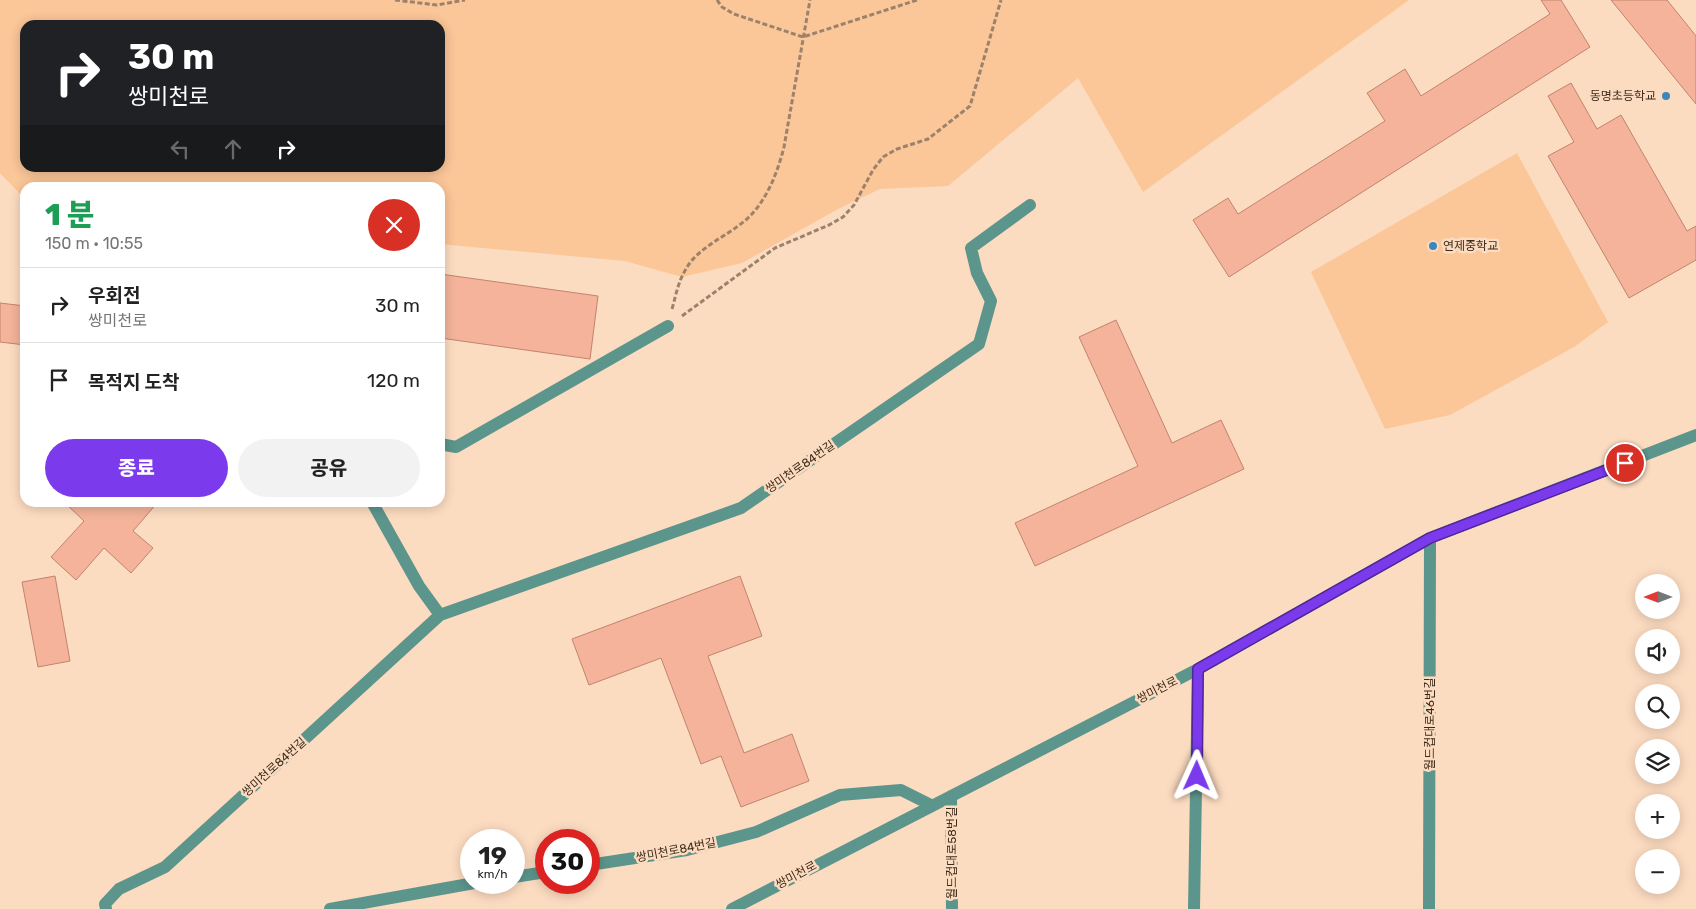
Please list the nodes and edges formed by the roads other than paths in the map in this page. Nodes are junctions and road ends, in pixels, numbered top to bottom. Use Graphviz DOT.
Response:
graph roads {
  1 [pos="1030,205"];
  2 [pos="668,326"];
  3 [pos="1696,435"];
  4 [pos="445,445"];
  5 [pos="375,507"];
  6 [pos="1430,538"];
  7 [pos="440,615"];
  8 [pos="1198,669"];
  9 [pos="951,796"];
  10 [pos="931,805"];
  11 [pos="600,863"];
  12 [pos="460,886"];
  13 [pos="106,909"];
  14 [pos="330,909"];
  15 [pos="732,909"];
  16 [pos="952,909"];
  17 [pos="1194,909"];
  18 [pos="1429,909"];
  1 -- 7 [label="street, 쌍미천로84번길"];
  2 -- 4 [label="street"];
  3 -- 6 [label="street, 쌍미천로"];
  5 -- 7 [label="street"];
  6 -- 8 [label="street, 쌍미천로"];
  6 -- 18 [label="street, 월드컵대로46번길"];
  7 -- 13 [label="street, 쌍미천로84번길"];
  8 -- 9 [label="street, 쌍미천로"];
  8 -- 17 [label="street"];
  9 -- 10 [label="street, 쌍미천로"];
  9 -- 16 [label="street, 월드컵대로58번길"];
  10 -- 11 [label="street, 쌍미천로84번길"];
  10 -- 15 [label="street, 쌍미천로"];
  12 -- 14 [label="street"];
}
